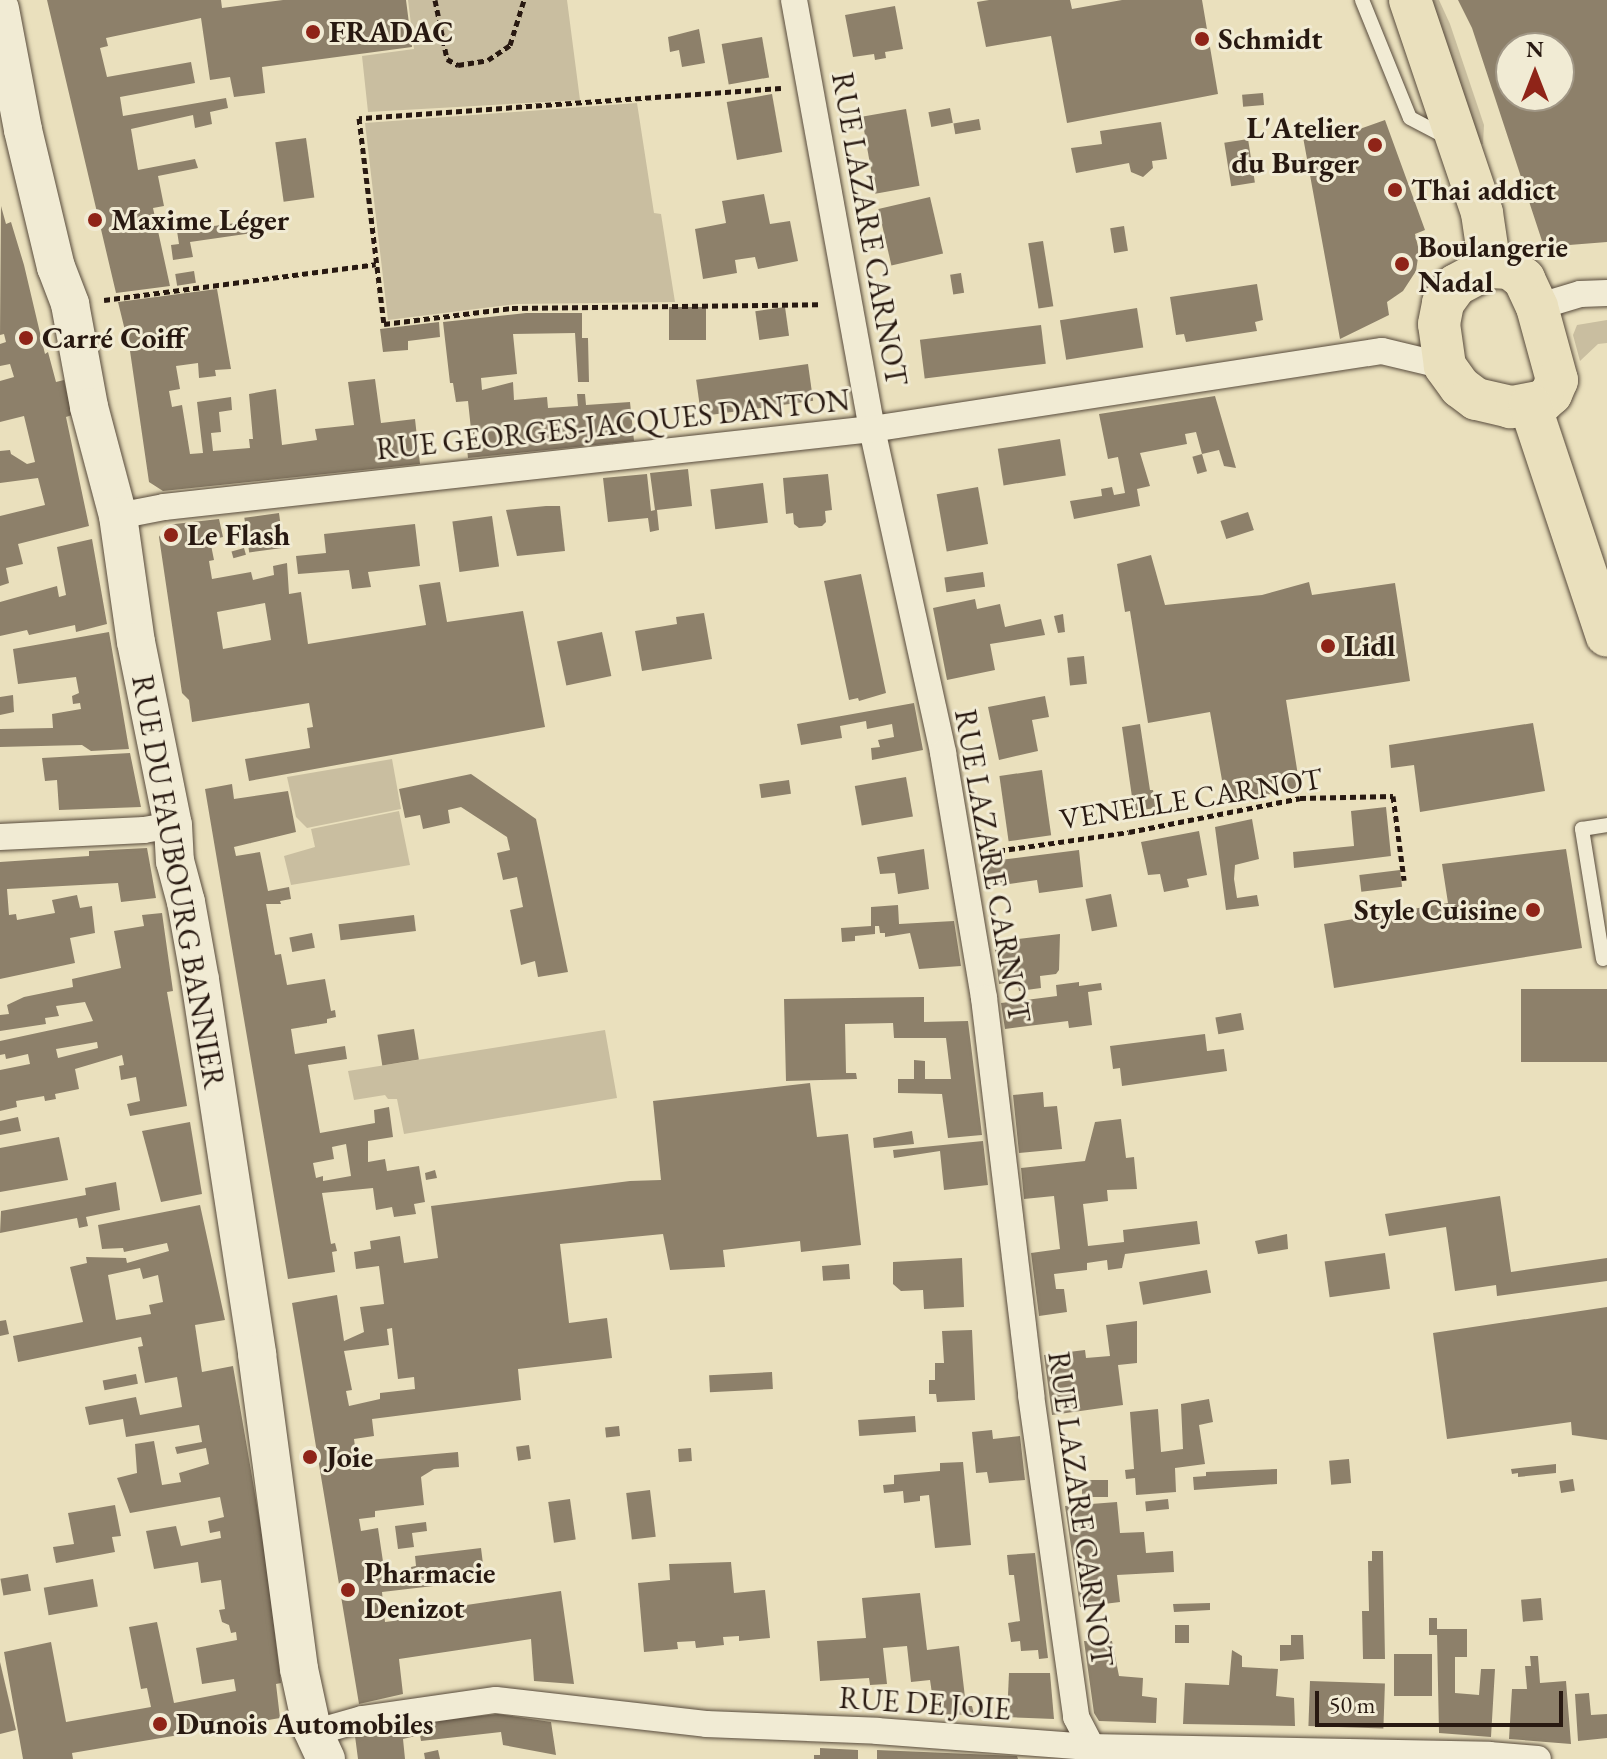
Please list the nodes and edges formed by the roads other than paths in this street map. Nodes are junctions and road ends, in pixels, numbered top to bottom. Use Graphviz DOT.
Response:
graph roads {
  1 [pos="794,0"];
  2 [pos="1362,0"];
  3 [pos="1410,0"];
  4 [pos="2,10"];
  5 [pos="1461,145"];
  6 [pos="1490,267"];
  7 [pos="1607,293"];
  8 [pos="1537,307"];
  9 [pos="1445,366"];
  10 [pos="1530,405"];
  11 [pos="872,429"];
  12 [pos="118,516"];
  13 [pos="1607,636"];
  14 [pos="173,825"];
  15 [pos="1607,825"];
  16 [pos="0,837"];
  17 [pos="1603,959"];
  18 [pos="319,1752"];
  19 [pos="1094,1753"];
  20 [pos="1538,1759"];
  1 -- 11 [label="street, RUE LAZARE CARNOT"];
  2 -- 5 [label="lane"];
  3 -- 5 [label="main road"];
  4 -- 12 [label="main road, RUE DU FAUBOURG BANNIER"];
  5 -- 6 [label="main road"];
  6 -- 8 [label="main road"];
  6 -- 9 [label="main road"];
  7 -- 8 [label="street"];
  8 -- 10 [label="main road"];
  9 -- 10 [label="main road"];
  9 -- 11 [label="street, RUE GEORGES-JACQUES DANTON"];
  10 -- 13 [label="main road"];
  11 -- 12 [label="street, RUE GEORGES-JACQUES DANTON"];
  11 -- 19 [label="street, RUE LAZARE CARNOT"];
  12 -- 14 [label="main road, RUE DU FAUBOURG BANNIER"];
  14 -- 16 [label="street"];
  14 -- 18 [label="main road, RUE DU FAUBOURG BANNIER"];
  15 -- 17 [label="lane"];
  18 -- 19 [label="street, RUE DE JOIE"];
  19 -- 20 [label="street, RUE DE JOIE"];
}
